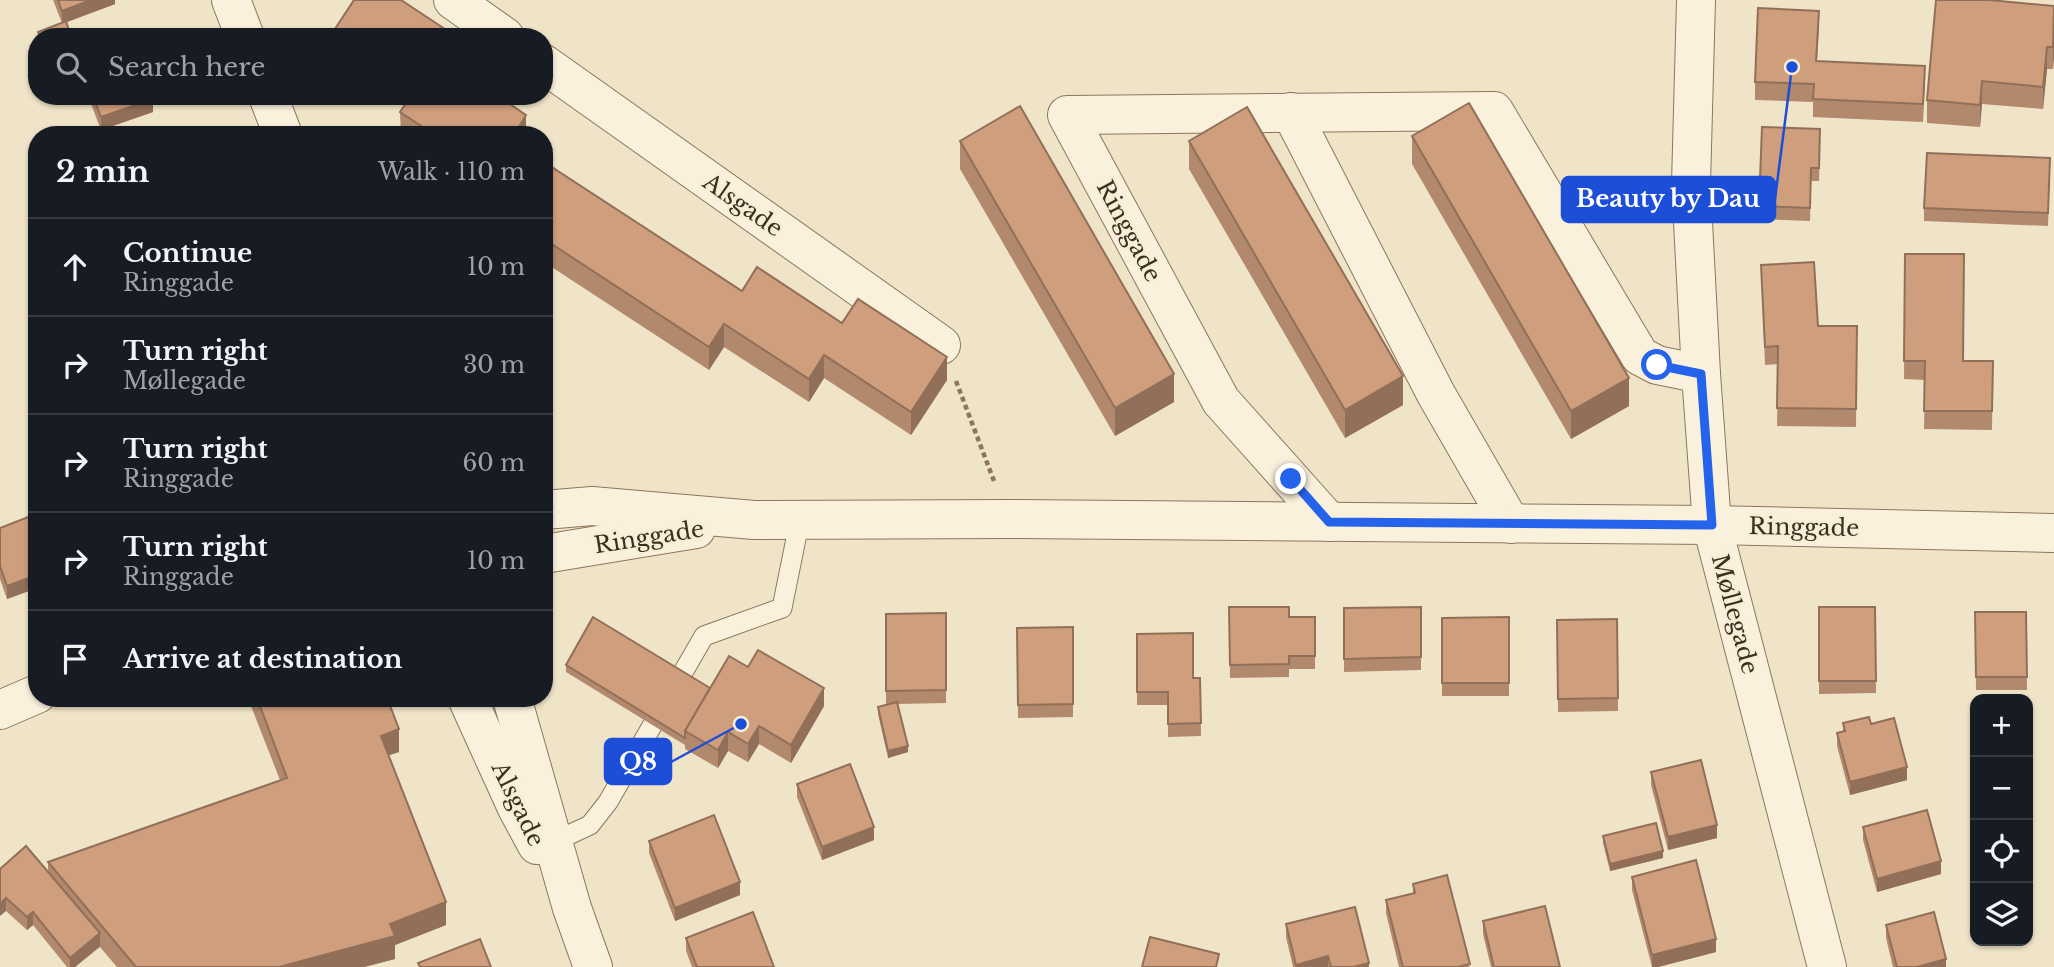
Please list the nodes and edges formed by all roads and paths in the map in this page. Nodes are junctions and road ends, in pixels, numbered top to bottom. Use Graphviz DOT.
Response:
graph roads {
  1 [pos="231,0"];
  2 [pos="453,0"];
  3 [pos="1696,0"];
  4 [pos="242,28"];
  5 [pos="492,28"];
  6 [pos="553,70"];
  7 [pos="271,105"];
  8 [pos="1291,112"];
  9 [pos="280,126"];
  10 [pos="941,345"];
  11 [pos="1701,374"];
  12 [pos="553,509"];
  13 [pos="800,519"];
  14 [pos="1009,519"];
  15 [pos="754,520"];
  16 [pos="1329,522"];
  17 [pos="1511,524"];
  18 [pos="1712,525"];
  19 [pos="2054,533"];
  20 [pos="553,553"];
  21 [pos="28,698"];
  22 [pos="471,707"];
  23 [pos="514,707"];
  24 [pos="0,710"];
  25 [pos="546,846"];
  26 [pos="593,967"];
  27 [pos="1827,967"];
  1 -- 4 [label="street"];
  2 -- 5 [label="street"];
  3 -- 11 [label="street, Møllegade"];
  6 -- 10 [label="street, Alsgade"];
  7 -- 9 [label="street"];
  8 -- 11 [label="street, Ringgade"];
  8 -- 16 [label="street, Ringgade"];
  8 -- 17 [label="street"];
  10 -- 14 [label="path"];
  11 -- 18 [label="street, Møllegade"];
  12 -- 15 [label="street, Ringgade"];
  13 -- 14 [label="street, Ringgade"];
  13 -- 15 [label="street, Ringgade"];
  13 -- 25 [label="lane"];
  14 -- 16 [label="street, Ringgade"];
  15 -- 20 [label="street, Ringgade"];
  16 -- 17 [label="street, Ringgade"];
  17 -- 18 [label="street, Ringgade"];
  18 -- 19 [label="street, Ringgade"];
  18 -- 27 [label="street, Møllegade"];
  21 -- 24 [label="street"];
  22 -- 25 [label="street, Alsgade"];
  23 -- 25 [label="street, Alsgade"];
  25 -- 26 [label="street, Alsgade"];
}
